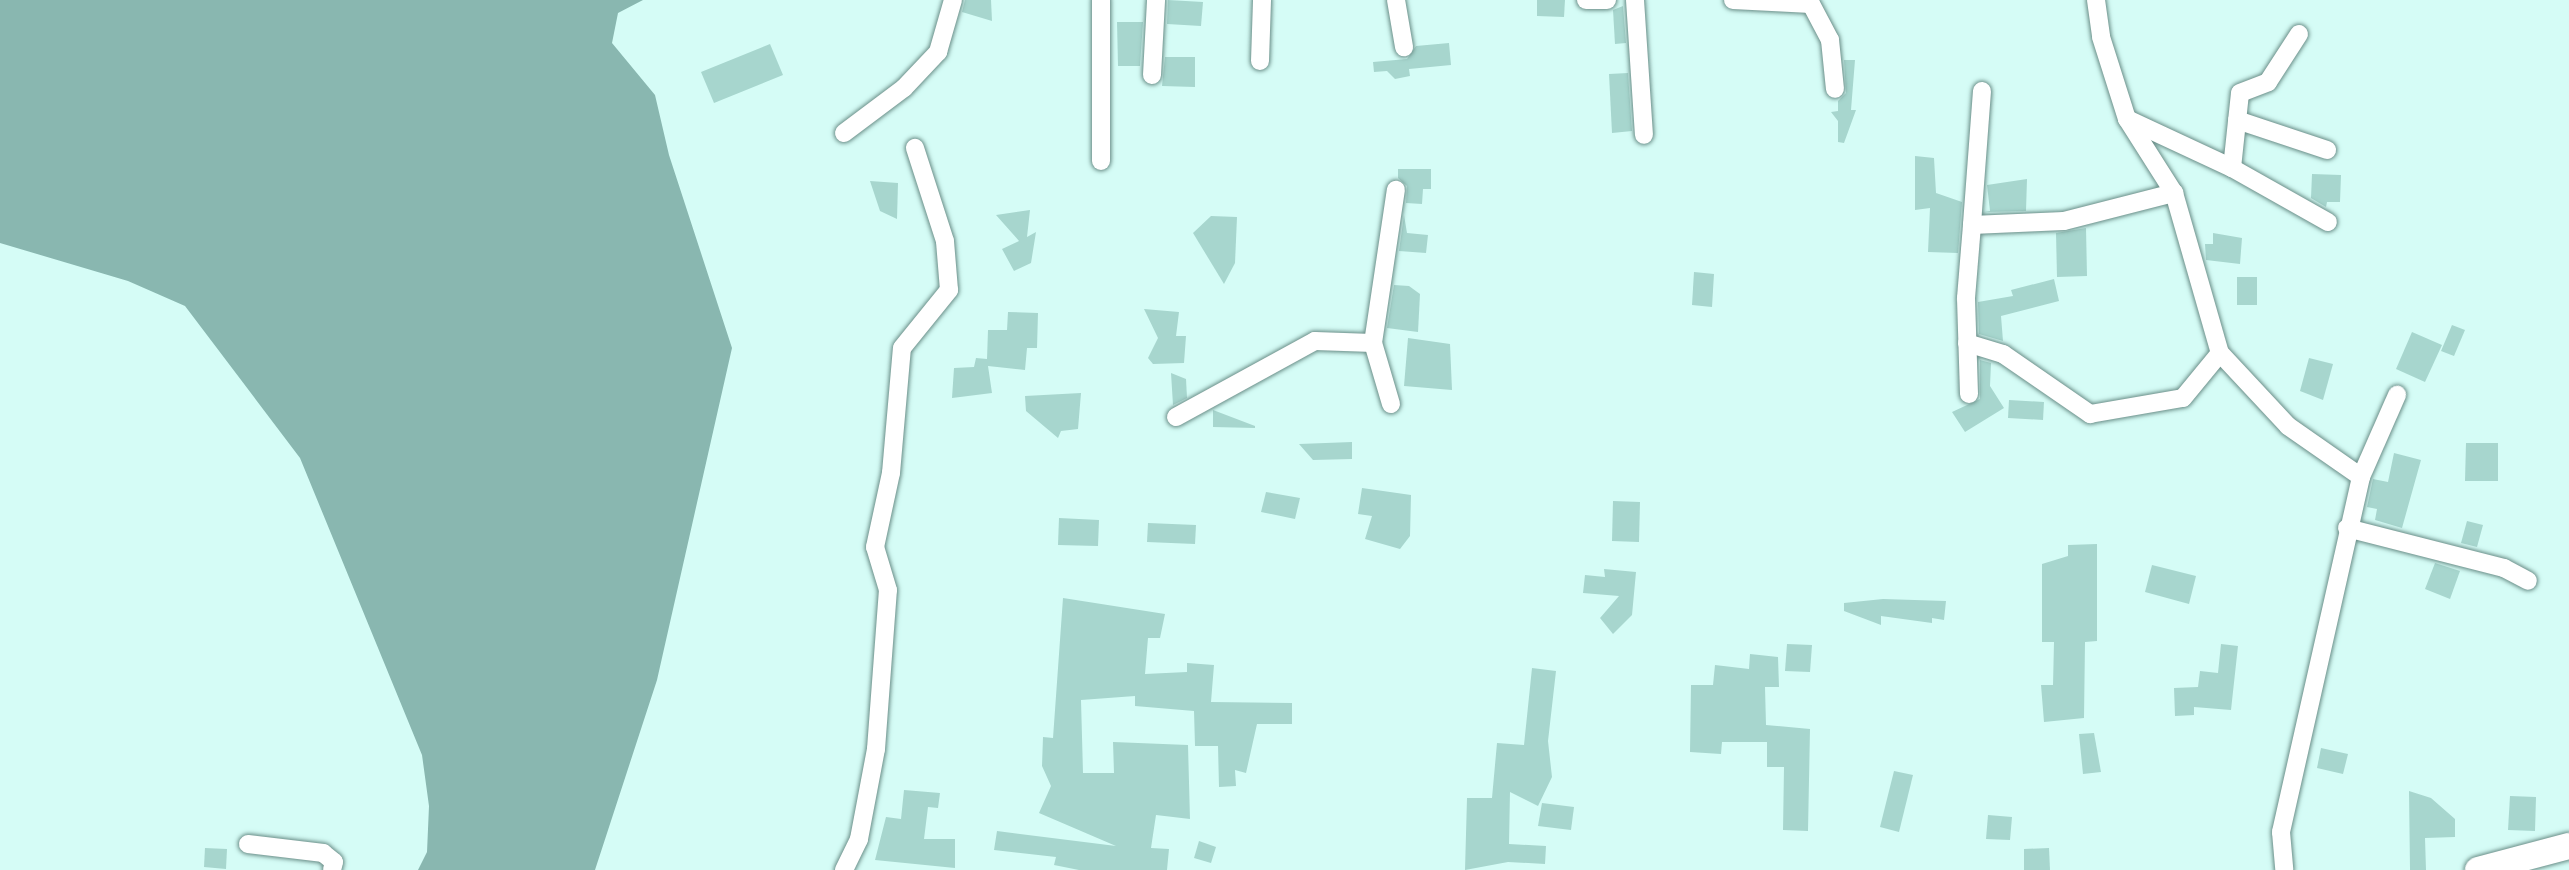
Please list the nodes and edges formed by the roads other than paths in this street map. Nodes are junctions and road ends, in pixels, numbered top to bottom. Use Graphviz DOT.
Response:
graph roads {
  1 [pos="953,0"];
  2 [pos="1101,0"];
  3 [pos="1156,0"];
  4 [pos="1262,0"];
  5 [pos="1396,0"];
  6 [pos="1586,0"];
  7 [pos="1607,0"];
  8 [pos="1635,0"];
  9 [pos="1733,0"];
  10 [pos="2096,0"];
  11 [pos="2299,34"];
  12 [pos="1404,47"];
  13 [pos="1260,61"];
  14 [pos="1152,75"];
  15 [pos="1835,89"];
  16 [pos="1982,91"];
  17 [pos="2127,119"];
  18 [pos="2237,120"];
  19 [pos="844,133"];
  20 [pos="1644,135"];
  21 [pos="915,148"];
  22 [pos="2327,150"];
  23 [pos="1101,161"];
  24 [pos="2232,168"];
  25 [pos="1396,190"];
  26 [pos="2174,193"];
  27 [pos="2328,222"];
  28 [pos="1972,225"];
  29 [pos="1373,343"];
  30 [pos="1967,343"];
  31 [pos="2220,353"];
  32 [pos="1969,394"];
  33 [pos="2397,395"];
  34 [pos="1391,404"];
  35 [pos="1176,417"];
  36 [pos="2361,477"];
  37 [pos="2347,528"];
  38 [pos="2528,581"];
  39 [pos="248,844"];
  40 [pos="2569,846"];
  41 [pos="332,870"];
  42 [pos="844,870"];
  43 [pos="2284,870"];
  44 [pos="2478,870"];
  1 -- 19 [label="street"];
  2 -- 23 [label="street"];
  3 -- 14 [label="street"];
  4 -- 13 [label="street"];
  5 -- 12 [label="street"];
  6 -- 7 [label="street"];
  8 -- 20 [label="street"];
  9 -- 15 [label="street"];
  10 -- 17 [label="street"];
  11 -- 18 [label="street"];
  16 -- 28 [label="street"];
  17 -- 24 [label="street"];
  17 -- 26 [label="street"];
  18 -- 22 [label="street"];
  18 -- 24 [label="street"];
  21 -- 42 [label="street"];
  24 -- 27 [label="street"];
  25 -- 29 [label="street"];
  26 -- 28 [label="street"];
  26 -- 31 [label="street"];
  28 -- 30 [label="street"];
  29 -- 34 [label="street"];
  29 -- 35 [label="street"];
  30 -- 31 [label="street"];
  30 -- 32 [label="street"];
  31 -- 36 [label="street"];
  33 -- 36 [label="street"];
  36 -- 37 [label="street"];
  37 -- 38 [label="street"];
  37 -- 43 [label="street"];
  39 -- 41 [label="street"];
  40 -- 44 [label="main road"];
}
